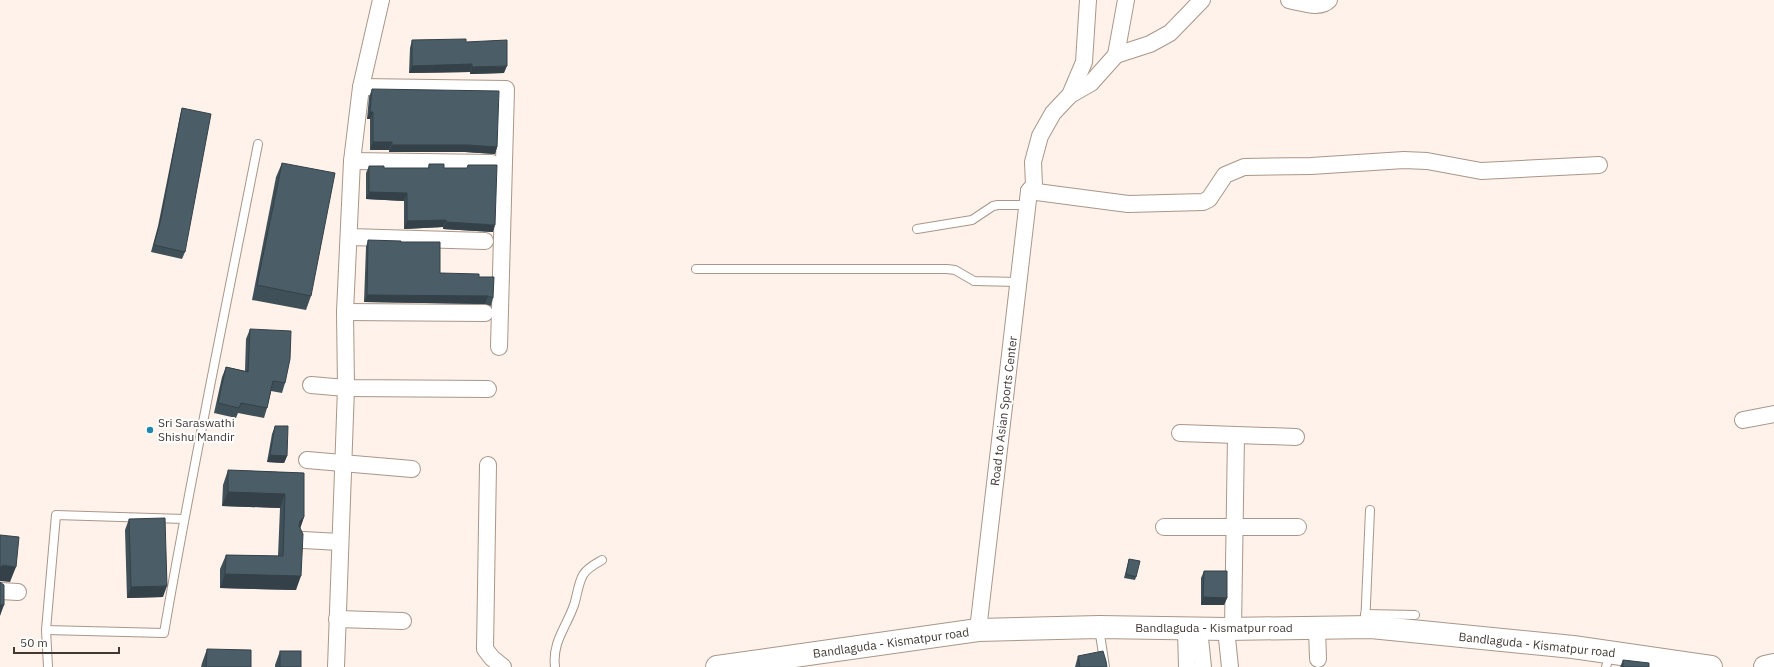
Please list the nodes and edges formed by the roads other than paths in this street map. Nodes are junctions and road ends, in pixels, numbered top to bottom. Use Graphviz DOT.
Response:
graph roads {
  1 [pos="381,0"];
  2 [pos="1088,0"];
  3 [pos="1126,0"];
  4 [pos="1202,0"];
  5 [pos="1289,0"];
  6 [pos="1328,0"];
  7 [pos="1116,55"];
  8 [pos="361,87"];
  9 [pos="1070,96"];
  10 [pos="258,144"];
  11 [pos="352,161"];
  12 [pos="492,163"];
  13 [pos="1599,165"];
  14 [pos="1028,198"];
  15 [pos="917,229"];
  16 [pos="349,237"];
  17 [pos="485,241"];
  18 [pos="696,269"];
  19 [pos="1019,282"];
  20 [pos="345,312"];
  21 [pos="485,313"];
  22 [pos="499,348"];
  23 [pos="311,385"];
  24 [pos="346,388"];
  25 [pos="488,389"];
  26 [pos="1774,414"];
  27 [pos="1743,420"];
  28 [pos="1180,434"];
  29 [pos="1236,436"];
  30 [pos="1296,437"];
  31 [pos="306,460"];
  32 [pos="343,464"];
  33 [pos="488,465"];
  34 [pos="412,469"];
  35 [pos="1370,510"];
  36 [pos="184,519"];
  37 [pos="1164,527"];
  38 [pos="1298,527"];
  39 [pos="1235,528"];
  40 [pos="303,540"];
  41 [pos="340,542"];
  42 [pos="602,560"];
  43 [pos="0,591"];
  44 [pos="18,592"];
  45 [pos="1415,615"];
  46 [pos="337,619"];
  47 [pos="403,621"];
  48 [pos="1365,621"];
  49 [pos="1098,627"];
  50 [pos="1317,628"];
  51 [pos="1193,629"];
  52 [pos="1230,629"];
  53 [pos="46,630"];
  54 [pos="978,630"];
  55 [pos="1318,659"];
  56 [pos="1608,660"];
  57 [pos="746,665"];
  58 [pos="1774,665"];
  59 [pos="48,667"];
  60 [pos="336,667"];
  61 [pos="503,667"];
  62 [pos="555,667"];
  63 [pos="717,667"];
  64 [pos="1105,667"];
  65 [pos="1187,667"];
  66 [pos="1203,667"];
  67 [pos="1230,667"];
  68 [pos="1711,667"];
  69 [pos="1765,667"];
  1 -- 8 [label="street"];
  2 -- 9 [label="street"];
  3 -- 7 [label="street"];
  4 -- 7 [label="street"];
  5 -- 6 [label="street"];
  7 -- 9 [label="street"];
  8 -- 11 [label="street"];
  8 -- 22 [label="street"];
  9 -- 14 [label="street, Road to Asian Sports Center"];
  10 -- 36 [label="lane"];
  11 -- 12 [label="street"];
  11 -- 16 [label="street"];
  13 -- 14 [label="street"];
  14 -- 15 [label="lane"];
  14 -- 19 [label="street, Road to Asian Sports Center"];
  16 -- 17 [label="street"];
  16 -- 20 [label="street"];
  18 -- 19 [label="lane"];
  19 -- 54 [label="street, Road to Asian Sports Center"];
  20 -- 21 [label="street"];
  20 -- 24 [label="street"];
  23 -- 24 [label="street"];
  24 -- 25 [label="street"];
  24 -- 32 [label="street"];
  26 -- 27 [label="street"];
  28 -- 29 [label="street"];
  29 -- 30 [label="street"];
  29 -- 39 [label="street"];
  31 -- 32 [label="street"];
  32 -- 34 [label="street"];
  32 -- 41 [label="street"];
  33 -- 61 [label="street"];
  35 -- 48 [label="lane"];
  36 -- 53 [label="lane"];
  36 -- 53 [label="lane"];
  37 -- 39 [label="street"];
  38 -- 39 [label="street"];
  39 -- 52 [label="street"];
  40 -- 41 [label="street"];
  41 -- 46 [label="street"];
  42 -- 62 [label="lane"];
  43 -- 44 [label="street"];
  45 -- 48 [label="lane"];
  46 -- 47 [label="street"];
  46 -- 60 [label="street"];
  48 -- 50 [label="street, Bandlaguda - Kismatpur road"];
  48 -- 56 [label="street, Bandlaguda - Kismatpur road"];
  49 -- 51 [label="street, Bandlaguda - Kismatpur road"];
  49 -- 54 [label="street, Bandlaguda - Kismatpur road"];
  49 -- 64 [label="lane"];
  50 -- 52 [label="street, Bandlaguda - Kismatpur road"];
  50 -- 55 [label="street"];
  51 -- 52 [label="street, Bandlaguda - Kismatpur road"];
  51 -- 65 [label="street"];
  51 -- 66 [label="street"];
  52 -- 67 [label="street"];
  53 -- 59 [label="lane"];
  54 -- 57 [label="street, Bandlaguda - Kismatpur road"];
  56 -- 68 [label="street, Bandlaguda - Kismatpur road"];
  57 -- 63 [label="street, Bandlaguda - Kismatpur road"];
  58 -- 69 [label="street"];
}
